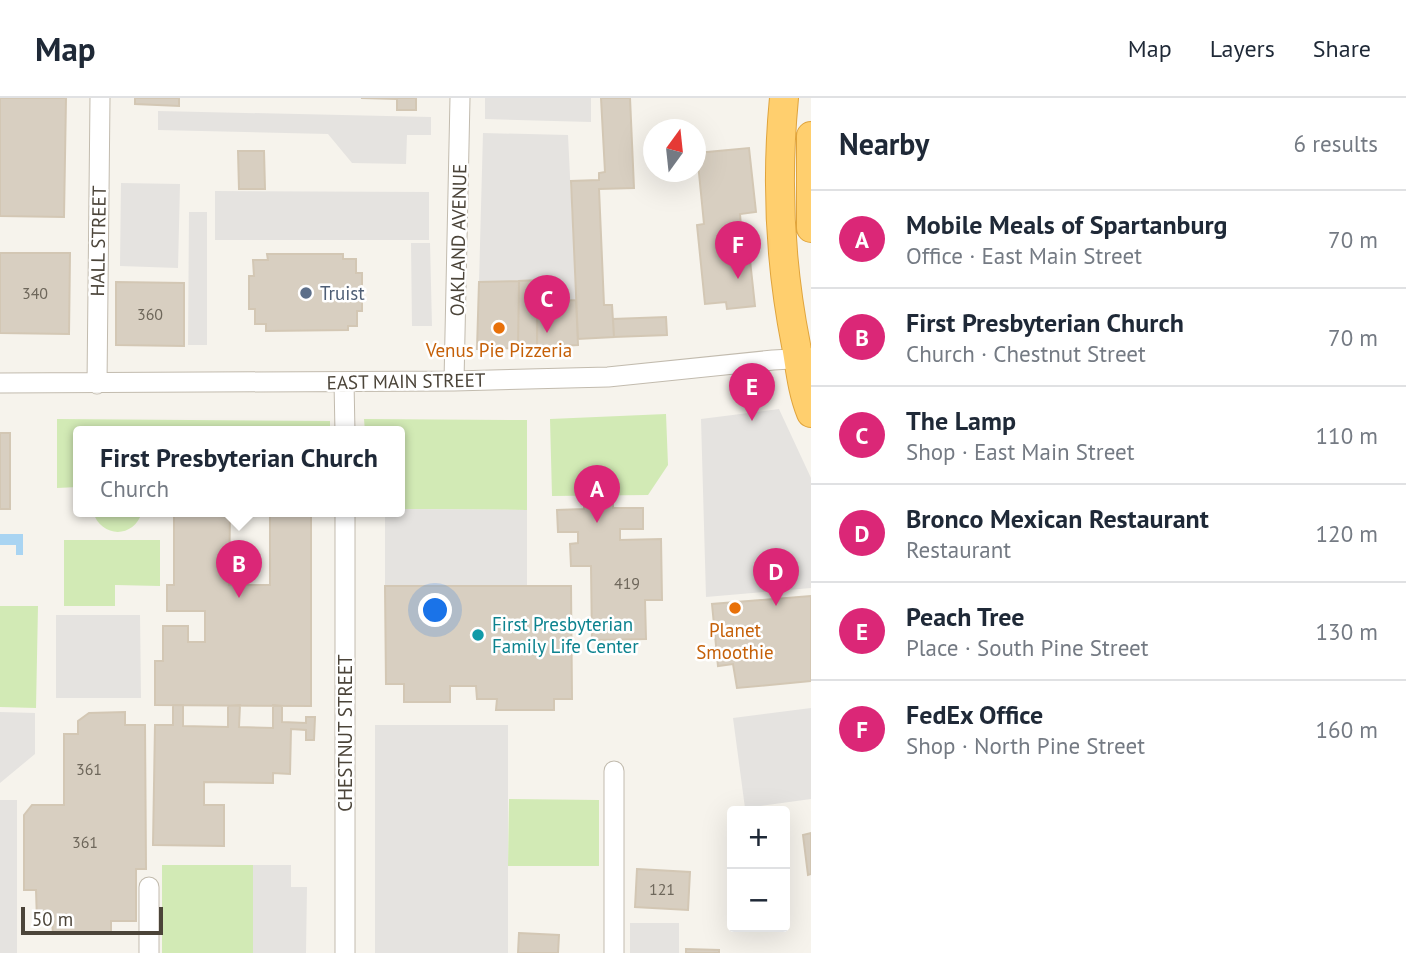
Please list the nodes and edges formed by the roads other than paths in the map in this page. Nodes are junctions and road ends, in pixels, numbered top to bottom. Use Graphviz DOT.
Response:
graph roads {
  1 [pos="100,98"];
  2 [pos="460,98"];
  3 [pos="784,98"];
  4 [pos="811,136"];
  5 [pos="811,228"];
  6 [pos="805,359"];
  7 [pos="454,381"];
  8 [pos="344,382"];
  9 [pos="0,383"];
  10 [pos="97,384"];
  11 [pos="811,413"];
  12 [pos="345,426"];
  13 [pos="345,517"];
  14 [pos="614,771"];
  15 [pos="149,887"];
  16 [pos="149,953"];
  17 [pos="345,953"];
  18 [pos="614,953"];
  1 -- 10 [label="street, HALL STREET"];
  2 -- 7 [label="street, OAKLAND AVENUE"];
  3 -- 6 [label="highway"];
  4 -- 5 [label="highway"];
  6 -- 7 [label="street, EAST MAIN STREET"];
  6 -- 11 [label="highway"];
  7 -- 8 [label="street, EAST MAIN STREET"];
  8 -- 10 [label="street, EAST MAIN STREET"];
  8 -- 12 [label="street"];
  9 -- 10 [label="street, EAST MAIN STREET"];
  13 -- 17 [label="street, CHESTNUT STREET"];
  14 -- 18 [label="street"];
  15 -- 16 [label="street"];
}
